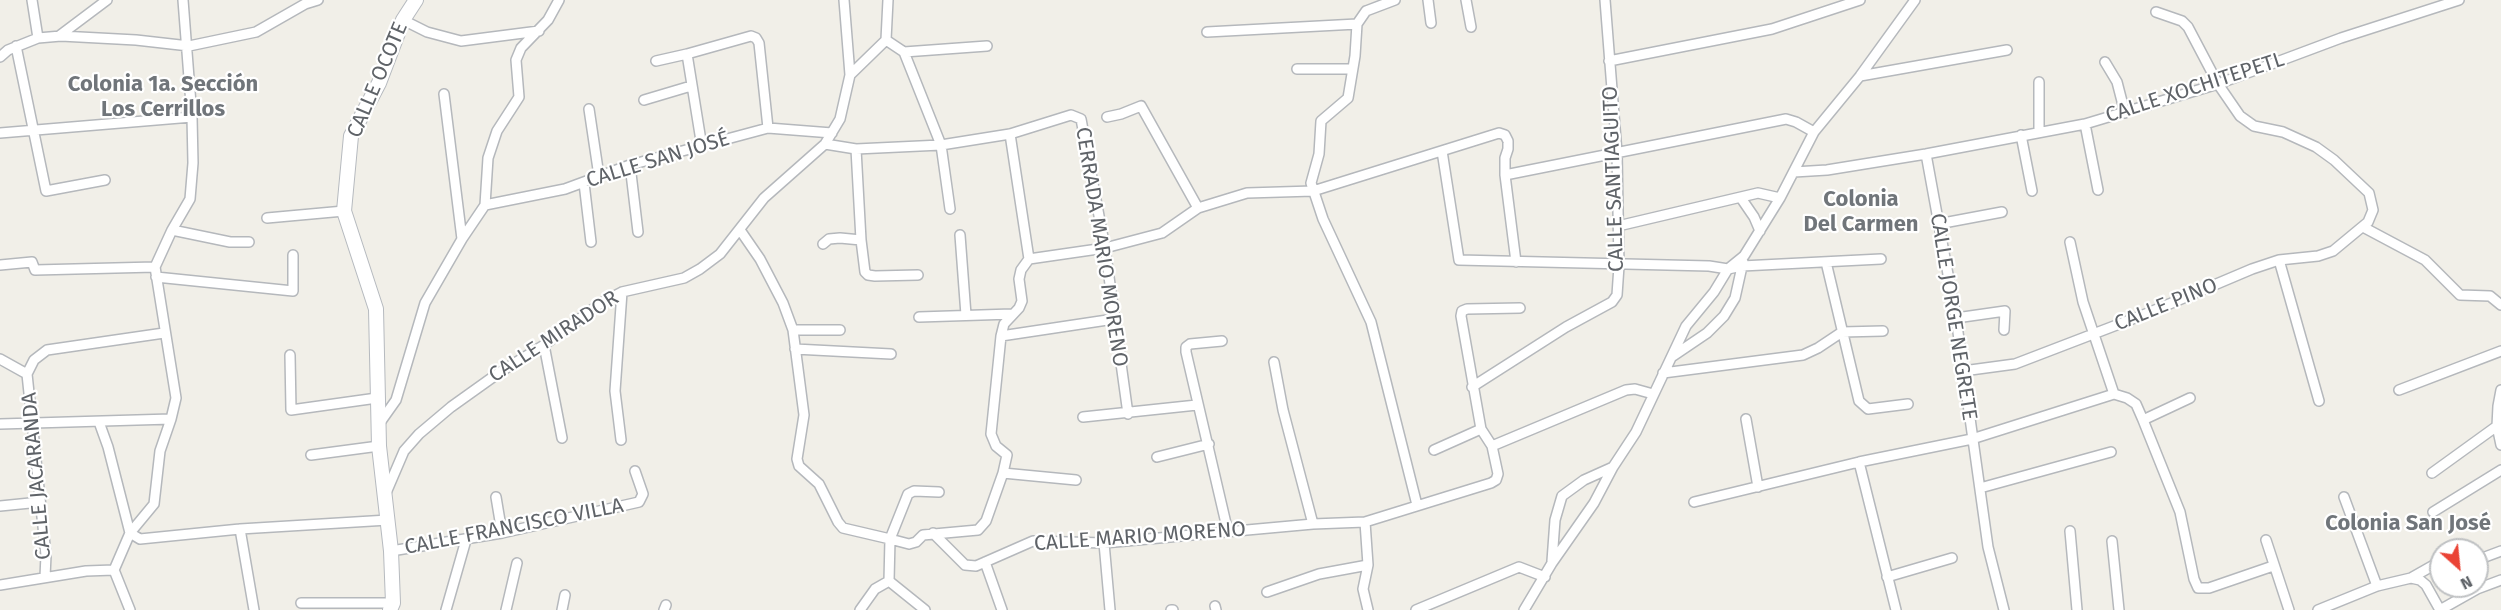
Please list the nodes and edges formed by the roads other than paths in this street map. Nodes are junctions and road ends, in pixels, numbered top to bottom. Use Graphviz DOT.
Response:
graph roads {
  1 [pos="32,0"];
  2 [pos="107,0"];
  3 [pos="183,0"];
  4 [pos="318,0"];
  5 [pos="416,0"];
  6 [pos="559,0"];
  7 [pos="844,0"];
  8 [pos="888,0"];
  9 [pos="1365,0"];
  10 [pos="1395,0"];
  11 [pos="1428,0"];
  12 [pos="1466,0"];
  13 [pos="1605,0"];
  14 [pos="1860,0"];
  15 [pos="1915,0"];
  16 [pos="2459,0"];
  17 [pos="305,2"];
  18 [pos="1366,11"];
  19 [pos="2156,12"];
  20 [pos="403,20"];
  21 [pos="1431,23"];
  22 [pos="1357,24"];
  23 [pos="1471,27"];
  24 [pos="538,31"];
  25 [pos="1207,32"];
  26 [pos="59,36"];
  27 [pos="38,38"];
  28 [pos="886,40"];
  29 [pos="189,46"];
  30 [pos="987,46"];
  31 [pos="2007,50"];
  32 [pos="5,51"];
  33 [pos="904,52"];
  34 [pos="687,54"];
  35 [pos="656,61"];
  36 [pos="1609,61"];
  37 [pos="2105,62"];
  38 [pos="1297,69"];
  39 [pos="1352,69"];
  40 [pos="850,75"];
  41 [pos="1860,76"];
  42 [pos="2039,82"];
  43 [pos="2218,84"];
  44 [pos="691,86"];
  45 [pos="444,94"];
  46 [pos="644,100"];
  47 [pos="589,110"];
  48 [pos="2125,113"];
  49 [pos="192,117"];
  50 [pos="1107,117"];
  51 [pos="2085,124"];
  52 [pos="768,128"];
  53 [pos="33,130"];
  54 [pos="2039,131"];
  55 [pos="1814,132"];
  56 [pos="0,133"];
  57 [pos="832,133"];
  58 [pos="1010,134"];
  59 [pos="2021,135"];
  60 [pos="825,144"];
  61 [pos="941,145"];
  62 [pos="702,147"];
  63 [pos="856,149"];
  64 [pos="1442,151"];
  65 [pos="1617,153"];
  66 [pos="1926,154"];
  67 [pos="630,165"];
  68 [pos="1794,172"];
  69 [pos="599,176"];
  70 [pos="1506,176"];
  71 [pos="105,180"];
  72 [pos="584,183"];
  73 [pos="2098,190"];
  74 [pos="1312,191"];
  75 [pos="2032,191"];
  76 [pos="1741,198"];
  77 [pos="1780,198"];
  78 [pos="485,206"];
  79 [pos="1198,208"];
  80 [pos="950,209"];
  81 [pos="344,211"];
  82 [pos="2002,212"];
  83 [pos="267,218"];
  84 [pos="1938,224"];
  85 [pos="1618,226"];
  86 [pos="2363,227"];
  87 [pos="172,230"];
  88 [pos="740,230"];
  89 [pos="1760,231"];
  90 [pos="638,232"];
  91 [pos="960,236"];
  92 [pos="462,239"];
  93 [pos="861,240"];
  94 [pos="249,242"];
  95 [pos="591,242"];
  96 [pos="2070,242"];
  97 [pos="822,244"];
  98 [pos="1105,248"];
  99 [pos="293,255"];
  100 [pos="1029,259"];
  101 [pos="1881,259"];
  102 [pos="2279,260"];
  103 [pos="1515,261"];
  104 [pos="1743,261"];
  105 [pos="1826,262"];
  106 [pos="0,264"];
  107 [pos="1619,266"];
  108 [pos="1728,269"];
  109 [pos="155,272"];
  110 [pos="918,275"];
  111 [pos="622,292"];
  112 [pos="2501,305"];
  113 [pos="1520,308"];
  114 [pos="1012,314"];
  115 [pos="966,315"];
  116 [pos="919,316"];
  117 [pos="1956,318"];
  118 [pos="1114,319"];
  119 [pos="793,330"];
  120 [pos="840,330"];
  121 [pos="2004,330"];
  122 [pos="1883,331"];
  123 [pos="164,333"];
  124 [pos="1842,333"];
  125 [pos="2094,334"];
  126 [pos="1001,336"];
  127 [pos="1222,341"];
  128 [pos="544,345"];
  129 [pos="795,349"];
  130 [pos="2501,351"];
  131 [pos="891,354"];
  132 [pos="290,355"];
  133 [pos="1673,356"];
  134 [pos="0,358"];
  135 [pos="1274,362"];
  136 [pos="1963,371"];
  137 [pos="1663,373"];
  138 [pos="27,374"];
  139 [pos="1472,387"];
  140 [pos="2399,390"];
  141 [pos="2501,390"];
  142 [pos="1653,393"];
  143 [pos="2114,394"];
  144 [pos="377,398"];
  145 [pos="2190,398"];
  146 [pos="2319,401"];
  147 [pos="1908,404"];
  148 [pos="1197,405"];
  149 [pos="1128,414"];
  150 [pos="1083,417"];
  151 [pos="1746,419"];
  152 [pos="171,420"];
  153 [pos="2143,420"];
  154 [pos="32,422"];
  155 [pos="99,422"];
  156 [pos="0,423"];
  157 [pos="378,424"];
  158 [pos="2497,426"];
  159 [pos="1481,429"];
  160 [pos="562,438"];
  161 [pos="621,440"];
  162 [pos="1972,440"];
  163 [pos="1209,444"];
  164 [pos="2501,445"];
  165 [pos="379,446"];
  166 [pos="1492,446"];
  167 [pos="1434,450"];
  168 [pos="2111,452"];
  169 [pos="311,455"];
  170 [pos="1157,457"];
  171 [pos="1859,462"];
  172 [pos="1613,467"];
  173 [pos="635,471"];
  174 [pos="2501,471"];
  175 [pos="1004,473"];
  176 [pos="2432,473"];
  177 [pos="1076,480"];
  178 [pos="1758,487"];
  179 [pos="1980,488"];
  180 [pos="939,492"];
  181 [pos="496,496"];
  182 [pos="2344,497"];
  183 [pos="384,498"];
  184 [pos="40,502"];
  185 [pos="1694,502"];
  186 [pos="1417,505"];
  187 [pos="0,506"];
  188 [pos="2433,512"];
  189 [pos="388,520"];
  190 [pos="1365,522"];
  191 [pos="1313,524"];
  192 [pos="240,529"];
  193 [pos="2070,531"];
  194 [pos="1228,532"];
  195 [pos="130,533"];
  196 [pos="502,533"];
  197 [pos="933,533"];
  198 [pos="891,539"];
  199 [pos="466,540"];
  200 [pos="2266,540"];
  201 [pos="2112,541"];
  202 [pos="1104,543"];
  203 [pos="391,551"];
  204 [pos="1952,558"];
  205 [pos="985,562"];
  206 [pos="517,563"];
  207 [pos="1552,563"];
  208 [pos="1368,565"];
  209 [pos="2274,566"];
  210 [pos="2429,568"];
  211 [pos="114,570"];
  212 [pos="1545,577"];
  213 [pos="1887,577"];
  214 [pos="45,578"];
  215 [pos="2411,578"];
  216 [pos="2501,580"];
  217 [pos="889,581"];
  218 [pos="0,585"];
  219 [pos="2376,586"];
  220 [pos="1267,592"];
  221 [pos="565,596"];
  222 [pos="2348,599"];
  223 [pos="301,603"];
  224 [pos="392,607"];
  225 [pos="1416,609"];
  226 [pos="130,610"];
  227 [pos="254,610"];
  228 [pos="446,610"];
  229 [pos="506,610"];
  230 [pos="562,610"];
  231 [pos="860,610"];
  232 [pos="925,610"];
  233 [pos="1002,610"];
  234 [pos="1110,610"];
  235 [pos="1368,610"];
  236 [pos="1524,610"];
  237 [pos="1896,610"];
  238 [pos="2004,610"];
  239 [pos="2077,610"];
  240 [pos="2119,610"];
  241 [pos="2289,610"];
  242 [pos="2318,610"];
  243 [pos="2354,610"];
  244 [pos="2440,610"];
  1 -- 27 [label="street"];
  2 -- 26 [label="street"];
  3 -- 29 [label="street"];
  4 -- 17 [label="street"];
  5 -- 20 [label="street, CALLE OCOTE"];
  6 -- 24 [label="street"];
  7 -- 40 [label="street, CALLE MIRADOR"];
  8 -- 28 [label="street"];
  9 -- 18 [label="street"];
  10 -- 18 [label="street"];
  11 -- 21 [label="street"];
  12 -- 23 [label="street"];
  13 -- 36 [label="street, CALLE SANTIAGUITO"];
  14 -- 36 [label="street"];
  15 -- 41 [label="street"];
  16 -- 43 [label="street, CALLE XOCHITEPETL"];
  17 -- 29 [label="street"];
  18 -- 22 [label="street"];
  19 -- 43 [label="street"];
  20 -- 24 [label="street"];
  20 -- 81 [label="street, CALLE OCOTE"];
  22 -- 25 [label="street"];
  22 -- 39 [label="street"];
  24 -- 78 [label="street"];
  26 -- 27 [label="street"];
  26 -- 29 [label="street"];
  27 -- 32 [label="street"];
  28 -- 33 [label="street"];
  28 -- 40 [label="street"];
  29 -- 49 [label="street"];
  30 -- 33 [label="street"];
  31 -- 41 [label="street"];
  32 -- 53 [label="street"];
  33 -- 61 [label="street"];
  34 -- 35 [label="street"];
  34 -- 44 [label="street"];
  34 -- 52 [label="street"];
  36 -- 65 [label="street, CALLE SANTIAGUITO"];
  37 -- 48 [label="street"];
  38 -- 39 [label="street"];
  39 -- 74 [label="street"];
  40 -- 57 [label="street, CALLE MIRADOR"];
  41 -- 55 [label="street"];
  42 -- 54 [label="street"];
  43 -- 48 [label="street, CALLE XOCHITEPETL"];
  43 -- 86 [label="street"];
  44 -- 46 [label="street"];
  44 -- 62 [label="street"];
  45 -- 92 [label="street"];
  47 -- 69 [label="street"];
  48 -- 51 [label="street, CALLE XOCHITEPETL"];
  49 -- 53 [label="street"];
  49 -- 87 [label="street"];
  50 -- 79 [label="street"];
  51 -- 54 [label="street, CALLE XOCHITEPETL"];
  51 -- 73 [label="street"];
  52 -- 57 [label="street, CALLE SAN JOSÉ"];
  52 -- 62 [label="street, CALLE SAN JOSÉ"];
  53 -- 56 [label="street"];
  53 -- 71 [label="street"];
  54 -- 59 [label="street, CALLE XOCHITEPETL"];
  55 -- 65 [label="street"];
  55 -- 68 [label="street"];
  57 -- 60 [label="street, CALLE MIRADOR"];
  58 -- 61 [label="street"];
  58 -- 98 [label="street, CERRADA MARIO MORENO"];
  58 -- 100 [label="street"];
  59 -- 66 [label="street, CALLE XOCHITEPETL"];
  59 -- 75 [label="street"];
  60 -- 63 [label="street"];
  60 -- 88 [label="street, CALLE MIRADOR"];
  61 -- 63 [label="street"];
  61 -- 80 [label="street"];
  62 -- 67 [label="street, CALLE SAN JOSÉ"];
  63 -- 93 [label="street"];
  64 -- 70 [label="street"];
  64 -- 74 [label="street"];
  64 -- 103 [label="street"];
  65 -- 70 [label="street"];
  65 -- 85 [label="street, CALLE SANTIAGUITO"];
  66 -- 68 [label="street"];
  66 -- 84 [label="street, CALLE JORGE NEGRETE"];
  67 -- 69 [label="street, CALLE SAN JOSÉ"];
  67 -- 90 [label="street"];
  68 -- 77 [label="street"];
  69 -- 72 [label="street, CALLE SAN JOSÉ"];
  70 -- 103 [label="street"];
  72 -- 78 [label="street, CALLE SAN JOSÉ"];
  72 -- 95 [label="street"];
  74 -- 79 [label="street"];
  74 -- 186 [label="street"];
  76 -- 77 [label="street"];
  76 -- 85 [label="street"];
  76 -- 89 [label="street"];
  77 -- 89 [label="street"];
  78 -- 92 [label="street"];
  79 -- 98 [label="street"];
  81 -- 83 [label="street"];
  81 -- 144 [label="street, CALLE OCOTE"];
  82 -- 84 [label="street"];
  84 -- 117 [label="street, CALLE JORGE NEGRETE"];
  85 -- 107 [label="street, CALLE SANTIAGUITO"];
  86 -- 102 [label="street, CALLE PINO"];
  86 -- 112 [label="street"];
  87 -- 94 [label="street"];
  87 -- 109 [label="street"];
  88 -- 111 [label="street, CALLE MIRADOR"];
  88 -- 119 [label="street"];
  89 -- 104 [label="street"];
  91 -- 115 [label="street"];
  92 -- 157 [label="street"];
  93 -- 97 [label="street"];
  93 -- 110 [label="street"];
  96 -- 125 [label="street"];
  98 -- 100 [label="street"];
  98 -- 118 [label="street, CERRADA MARIO MORENO"];
  99 -- 109 [label="street"];
  100 -- 114 [label="street"];
  101 -- 105 [label="street"];
  102 -- 125 [label="street, CALLE PINO"];
  102 -- 146 [label="street"];
  103 -- 107 [label="street"];
  104 -- 105 [label="street"];
  104 -- 108 [label="street"];
  104 -- 133 [label="street"];
  105 -- 124 [label="street"];
  106 -- 109 [label="street"];
  107 -- 108 [label="street"];
  107 -- 139 [label="street, CALLE SANTIAGUITO"];
  108 -- 133 [label="street"];
  109 -- 123 [label="street"];
  111 -- 128 [label="street, CALLE MIRADOR"];
  111 -- 161 [label="street"];
  113 -- 139 [label="street"];
  114 -- 115 [label="street"];
  114 -- 126 [label="street"];
  115 -- 116 [label="street"];
  117 -- 121 [label="street"];
  117 -- 136 [label="street, CALLE JORGE NEGRETE"];
  118 -- 126 [label="street"];
  118 -- 149 [label="street, CERRADA MARIO MORENO"];
  119 -- 120 [label="street"];
  119 -- 129 [label="street"];
  122 -- 124 [label="street"];
  123 -- 138 [label="street"];
  123 -- 152 [label="street"];
  124 -- 137 [label="street"];
  124 -- 147 [label="street"];
  125 -- 136 [label="street, CALLE PINO"];
  125 -- 143 [label="street"];
  126 -- 175 [label="street"];
  127 -- 148 [label="street"];
  128 -- 160 [label="street"];
  128 -- 183 [label="street, CALLE MIRADOR"];
  129 -- 131 [label="street"];
  129 -- 198 [label="street"];
  130 -- 140 [label="street"];
  132 -- 144 [label="street"];
  133 -- 137 [label="street"];
  134 -- 138 [label="street"];
  135 -- 191 [label="street"];
  136 -- 162 [label="street, CALLE JORGE NEGRETE"];
  137 -- 142 [label="street"];
  138 -- 154 [label="street, CALLE JACARANDA"];
  139 -- 159 [label="street"];
  141 -- 158 [label="street"];
  142 -- 166 [label="street"];
  142 -- 172 [label="street"];
  143 -- 153 [label="street"];
  143 -- 162 [label="street"];
  144 -- 157 [label="street, CALLE OCOTE"];
  145 -- 153 [label="street"];
  148 -- 149 [label="street"];
  148 -- 163 [label="street"];
  149 -- 150 [label="street"];
  151 -- 178 [label="street"];
  152 -- 155 [label="street"];
  152 -- 195 [label="street"];
  153 -- 209 [label="street"];
  154 -- 155 [label="street"];
  154 -- 156 [label="street"];
  154 -- 184 [label="street, CALLE JACARANDA"];
  155 -- 195 [label="street"];
  157 -- 165 [label="street, CALLE OCOTE"];
  158 -- 164 [label="street"];
  158 -- 176 [label="street"];
  159 -- 166 [label="street"];
  159 -- 167 [label="street"];
  162 -- 171 [label="street"];
  162 -- 179 [label="street, CALLE JORGE NEGRETE"];
  163 -- 170 [label="street"];
  163 -- 194 [label="street"];
  165 -- 169 [label="street"];
  165 -- 183 [label="street, CALLE OCOTE"];
  166 -- 186 [label="street, CALLE MARIO MORENO"];
  168 -- 179 [label="street"];
  171 -- 178 [label="street"];
  171 -- 213 [label="street"];
  172 -- 207 [label="street"];
  172 -- 207 [label="street"];
  173 -- 196 [label="street, CALLE FRANCISCO VILLA"];
  174 -- 188 [label="street"];
  175 -- 177 [label="street"];
  175 -- 197 [label="street"];
  178 -- 185 [label="street"];
  179 -- 238 [label="street, CALLE JORGE NEGRETE"];
  180 -- 198 [label="street"];
  181 -- 196 [label="street"];
  182 -- 219 [label="street"];
  183 -- 189 [label="street, CALLE OCOTE"];
  184 -- 187 [label="street"];
  184 -- 214 [label="street, CALLE JACARANDA"];
  186 -- 190 [label="street, CALLE MARIO MORENO"];
  189 -- 192 [label="street"];
  189 -- 203 [label="street, CALLE OCOTE"];
  190 -- 191 [label="street, CALLE MARIO MORENO"];
  190 -- 208 [label="street"];
  191 -- 194 [label="street, CALLE MARIO MORENO"];
  192 -- 195 [label="street"];
  192 -- 227 [label="street"];
  193 -- 239 [label="street"];
  194 -- 202 [label="street, CALLE MARIO MORENO"];
  195 -- 211 [label="street"];
  196 -- 199 [label="street, CALLE FRANCISCO VILLA"];
  197 -- 198 [label="street"];
  197 -- 205 [label="street, CALLE MARIO MORENO"];
  198 -- 217 [label="street"];
  199 -- 203 [label="street, CALLE FRANCISCO VILLA"];
  199 -- 228 [label="street"];
  200 -- 209 [label="street"];
  201 -- 240 [label="street"];
  202 -- 205 [label="street, CALLE MARIO MORENO"];
  202 -- 234 [label="street"];
  203 -- 224 [label="street, CALLE OCOTE"];
  204 -- 213 [label="street"];
  205 -- 233 [label="street"];
  206 -- 229 [label="street"];
  207 -- 212 [label="street"];
  208 -- 220 [label="street"];
  208 -- 235 [label="street"];
  209 -- 241 [label="street"];
  210 -- 215 [label="street"];
  211 -- 214 [label="street"];
  211 -- 226 [label="street"];
  212 -- 225 [label="street"];
  212 -- 236 [label="street"];
  213 -- 237 [label="street"];
  214 -- 218 [label="street"];
  215 -- 219 [label="street"];
  215 -- 244 [label="street"];
  216 -- 244 [label="street"];
  217 -- 231 [label="street"];
  217 -- 232 [label="street"];
  219 -- 222 [label="street"];
  221 -- 230 [label="street"];
  222 -- 242 [label="street"];
  222 -- 243 [label="street"];
  223 -- 224 [label="street"];
}
